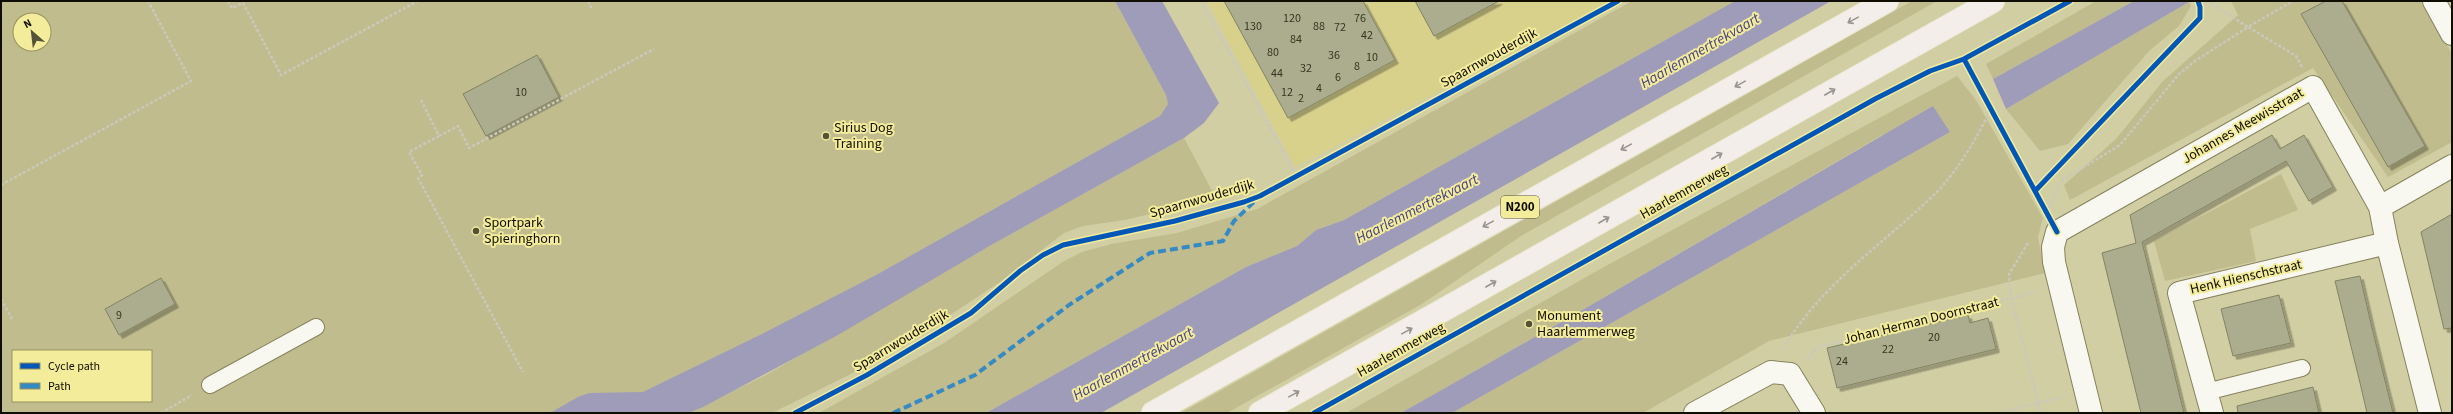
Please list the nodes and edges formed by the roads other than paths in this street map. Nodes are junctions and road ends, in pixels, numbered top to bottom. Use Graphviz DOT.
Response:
graph roads {
  1 [pos="1887,1"];
  2 [pos="1993,1"];
  3 [pos="2434,1"];
  4 [pos="2452,34"];
  5 [pos="2452,166"];
  6 [pos="2380,207"];
  7 [pos="2387,244"];
  8 [pos="316,327"];
  9 [pos="2302,368"];
  10 [pos="210,385"];
  11 [pos="2206,392"];
  12 [pos="1153,413"];
  13 [pos="1260,413"];
  14 [pos="1695,413"];
  15 [pos="1814,413"];
  16 [pos="2091,413"];
  17 [pos="2212,413"];
  18 [pos="2430,413"];
  1 -- 12 [label="main road, N200, one-way"];
  13 -- 2 [label="main road, Haarlemmerweg, one-way"];
  3 -- 4 [label="street"];
  5 -- 6 [label="street"];
  6 -- 7 [label="street, Johannes Meewisstraat"];
  6 -- 16 [label="street, Johannes Meewisstraat"];
  7 -- 11 [label="street, Henk Hienschstraat"];
  7 -- 18 [label="street, Johannes Meewisstraat"];
  8 -- 10 [label="lane"];
  9 -- 11 [label="lane"];
  11 -- 17 [label="street, Henk Hienschstraat"];
  14 -- 15 [label="street"];
}
